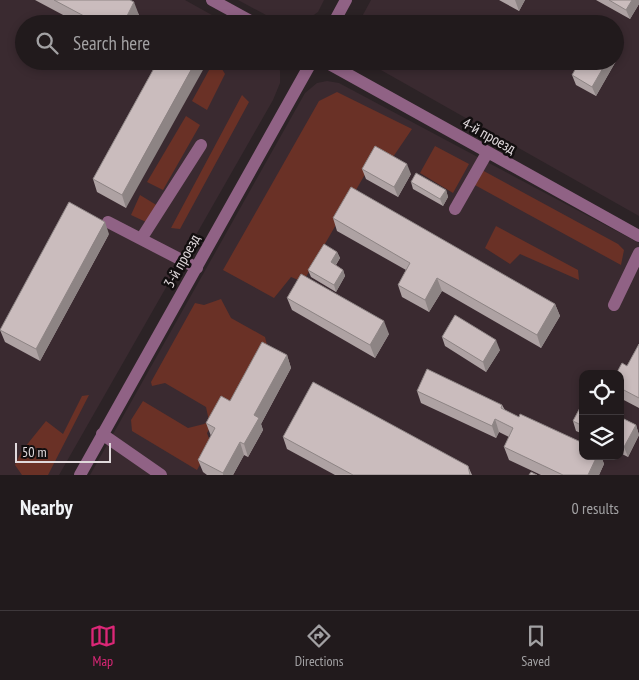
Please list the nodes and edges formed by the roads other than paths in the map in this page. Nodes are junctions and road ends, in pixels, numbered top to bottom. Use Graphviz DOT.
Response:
graph roads {
  1 [pos="212,0"];
  2 [pos="346,0"];
  3 [pos="240,15"];
  4 [pos="338,15"];
  5 [pos="307,70"];
  6 [pos="340,70"];
  7 [pos="201,145"];
  8 [pos="486,153"];
  9 [pos="455,209"];
  10 [pos="108,222"];
  11 [pos="639,236"];
  12 [pos="141,239"];
  13 [pos="639,253"];
  14 [pos="197,268"];
  15 [pos="614,305"];
  16 [pos="102,434"];
  17 [pos="80,475"];
  18 [pos="161,475"];
  1 -- 3 [label="street"];
  2 -- 4 [label="street"];
  5 -- 14 [label="street, 3-й проезд"];
  6 -- 8 [label="street, 4-й проезд"];
  7 -- 12 [label="street"];
  8 -- 9 [label="street"];
  8 -- 11 [label="street, 4-й проезд"];
  10 -- 12 [label="street"];
  12 -- 14 [label="street"];
  13 -- 15 [label="street"];
  14 -- 16 [label="street, 3-й проезд"];
  16 -- 17 [label="street, 3-й проезд"];
  16 -- 18 [label="street"];
}
